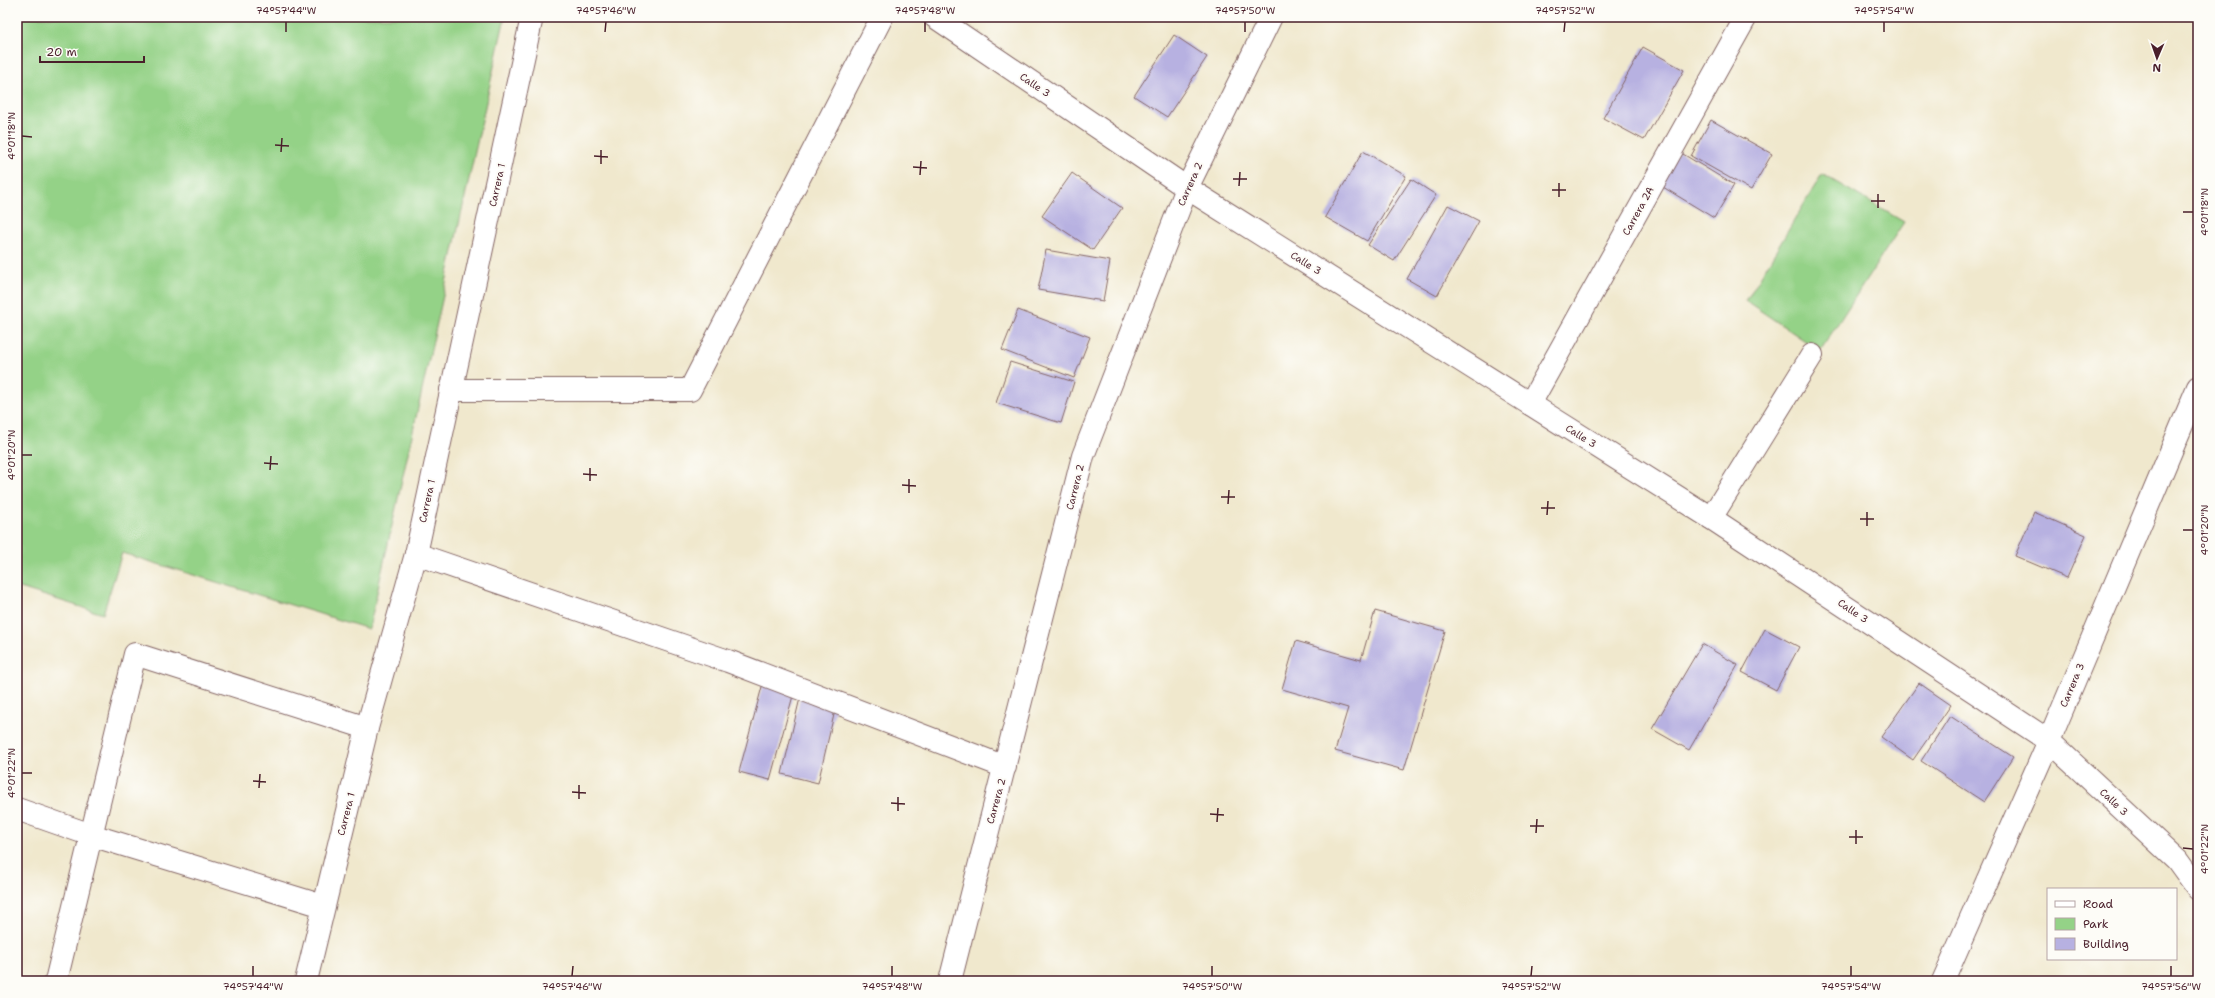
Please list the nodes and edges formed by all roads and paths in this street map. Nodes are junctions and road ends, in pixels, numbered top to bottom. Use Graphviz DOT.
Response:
graph roads {
  1 [pos="532,17"];
  2 [pos="882,17"];
  3 [pos="935,17"];
  4 [pos="1271,17"];
  5 [pos="1746,17"];
  6 [pos="1187,188"];
  7 [pos="1812,356"];
  8 [pos="2198,387"];
  9 [pos="451,390"];
  10 [pos="1530,404"];
  11 [pos="1711,518"];
  12 [pos="416,554"];
  13 [pos="367,728"];
  14 [pos="2049,741"];
  15 [pos="1005,767"];
  16 [pos="17,809"];
  17 [pos="91,835"];
  18 [pos="2198,889"];
  19 [pos="324,906"];
  20 [pos="56,981"];
  21 [pos="306,981"];
  22 [pos="950,981"];
  23 [pos="1943,981"];
  1 -- 9 [label="street, Carrera 1"];
  2 -- 9 [label="street"];
  3 -- 6 [label="street, Calle 3"];
  4 -- 6 [label="street, Carrera 2"];
  5 -- 10 [label="street, Carrera 2A"];
  6 -- 10 [label="street, Calle 3"];
  6 -- 15 [label="street, Carrera 2"];
  7 -- 11 [label="street"];
  8 -- 14 [label="street, Carrera 3"];
  9 -- 12 [label="street, Carrera 1"];
  10 -- 11 [label="street, Calle 3"];
  11 -- 14 [label="street, Calle 3"];
  12 -- 13 [label="street, Carrera 1"];
  12 -- 15 [label="street"];
  13 -- 17 [label="street"];
  13 -- 19 [label="street, Carrera 1"];
  14 -- 18 [label="street, Calle 3"];
  14 -- 23 [label="street, Carrera 3"];
  15 -- 22 [label="street, Carrera 2"];
  16 -- 17 [label="street"];
  17 -- 19 [label="street"];
  17 -- 20 [label="street"];
  19 -- 21 [label="street, Carrera 1"];
}
